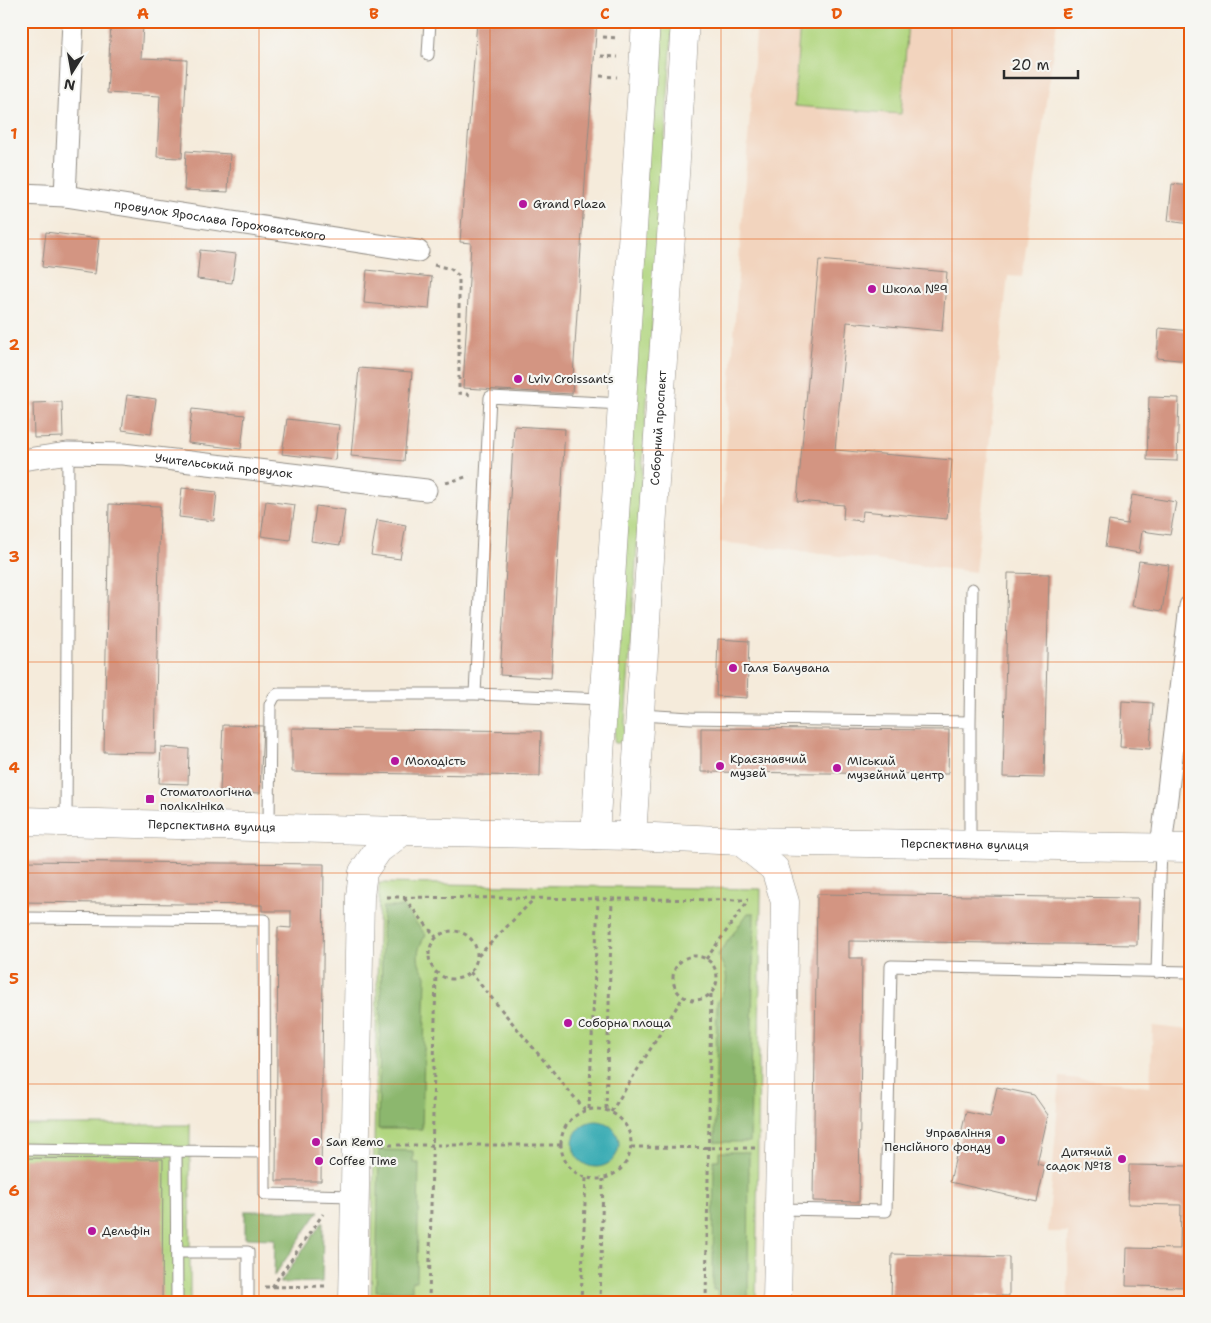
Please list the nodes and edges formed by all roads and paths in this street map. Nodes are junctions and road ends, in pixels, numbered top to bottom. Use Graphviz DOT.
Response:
graph roads {
  1 [pos="73,21"];
  2 [pos="430,21"];
  3 [pos="646,21"];
  4 [pos="685,21"];
  5 [pos="603,37"];
  6 [pos="619,38"];
  7 [pos="428,55"];
  8 [pos="601,56"];
  9 [pos="618,57"];
  10 [pos="600,76"];
  11 [pos="617,77"];
  12 [pos="21,194"];
  13 [pos="65,196"];
  14 [pos="418,251"];
  15 [pos="490,397"];
  16 [pos="622,404"];
  17 [pos="68,453"];
  18 [pos="21,460"];
  19 [pos="486,470"];
  20 [pos="426,490"];
  21 [pos="972,589"];
  22 [pos="1190,606"];
  23 [pos="475,694"];
  24 [pos="604,699"];
  25 [pos="640,715"];
  26 [pos="970,722"];
  27 [pos="21,821"];
  28 [pos="66,822"];
  29 [pos="269,827"];
  30 [pos="403,831"];
  31 [pos="595,835"];
  32 [pos="632,836"];
  33 [pos="740,841"];
  34 [pos="970,844"];
  35 [pos="1161,848"];
  36 [pos="1190,848"];
  37 [pos="378,897"];
  38 [pos="404,898"];
  39 [pos="534,899"];
  40 [pos="598,899"];
  41 [pos="612,900"];
  42 [pos="21,918"];
  43 [pos="436,937"];
  44 [pos="477,957"];
  45 [pos="706,959"];
  46 [pos="436,972"];
  47 [pos="470,972"];
  48 [pos="1157,972"];
  49 [pos="1190,972"];
  50 [pos="711,994"];
  51 [pos="684,997"];
  52 [pos="587,1109"];
  53 [pos="606,1109"];
  54 [pos="611,1112"];
  55 [pos="374,1144"];
  56 [pos="432,1145"];
  57 [pos="561,1145"];
  58 [pos="631,1147"];
  59 [pos="709,1148"];
  60 [pos="758,1148"];
  61 [pos="21,1149"];
  62 [pos="176,1151"];
  63 [pos="264,1152"];
  64 [pos="586,1178"];
  65 [pos="603,1180"];
  66 [pos="355,1196"];
  67 [pos="328,1206"];
  68 [pos="779,1209"];
  69 [pos="178,1252"];
  70 [pos="327,1286"];
  71 [pos="272,1287"];
  72 [pos="248,1288"];
  73 [pos="327,1300"];
  74 [pos="248,1301"];
  75 [pos="273,1301"];
  76 [pos="362,1301"];
  77 [pos="429,1301"];
  78 [pos="177,1302"];
  79 [pos="473,1302"];
  80 [pos="581,1302"];
  81 [pos="600,1302"];
  82 [pos="706,1302"];
  83 [pos="777,1302"];
  1 -- 13 [label="street"];
  2 -- 7 [label="lane"];
  3 -- 16 [label="main road"];
  4 -- 25 [label="main road, Соборний проспект"];
  5 -- 6 [label="path"];
  8 -- 9 [label="path"];
  10 -- 11 [label="path"];
  12 -- 13 [label="street, провулок Ярослава Гороховатського"];
  13 -- 14 [label="street, провулок Ярослава Гороховатського"];
  14 -- 15 [label="path"];
  15 -- 16 [label="lane"];
  15 -- 19 [label="lane"];
  16 -- 24 [label="main road"];
  17 -- 18 [label="street, Учительський провулок"];
  17 -- 20 [label="street, Учительський провулок"];
  17 -- 28 [label="lane"];
  19 -- 20 [label="path"];
  19 -- 23 [label="lane"];
  21 -- 26 [label="lane"];
  22 -- 35 [label="street"];
  23 -- 24 [label="lane"];
  23 -- 29 [label="lane"];
  24 -- 31 [label="main road"];
  25 -- 26 [label="lane"];
  25 -- 32 [label="main road, Соборний проспект"];
  26 -- 34 [label="lane"];
  27 -- 28 [label="main road, Перспективна вулиця"];
  28 -- 29 [label="main road, Перспективна вулиця"];
  29 -- 30 [label="main road, Перспективна вулиця"];
  30 -- 31 [label="main road"];
  30 -- 66 [label="main road"];
  31 -- 32 [label="main road"];
  32 -- 33 [label="main road"];
  33 -- 34 [label="main road, Перспективна вулиця"];
  33 -- 68 [label="main road"];
  34 -- 35 [label="main road, Перспективна вулиця"];
  35 -- 36 [label="main road, Перспективна вулиця"];
  35 -- 48 [label="lane"];
  37 -- 38 [label="path"];
  38 -- 39 [label="path"];
  38 -- 43 [label="path"];
  39 -- 40 [label="path"];
  39 -- 44 [label="path"];
  40 -- 41 [label="path"];
  40 -- 52 [label="path"];
  41 -- 45 [label="path"];
  41 -- 53 [label="path"];
  42 -- 63 [label="lane"];
  43 -- 44 [label="path"];
  43 -- 46 [label="path"];
  44 -- 47 [label="path"];
  45 -- 50 [label="path"];
  45 -- 51 [label="path"];
  46 -- 47 [label="path"];
  46 -- 56 [label="path"];
  47 -- 52 [label="path"];
  48 -- 49 [label="lane"];
  48 -- 68 [label="lane"];
  50 -- 51 [label="path"];
  50 -- 59 [label="path"];
  51 -- 54 [label="path"];
  52 -- 53 [label="path"];
  52 -- 57 [label="path"];
  53 -- 54 [label="path"];
  54 -- 58 [label="path"];
  55 -- 56 [label="path"];
  56 -- 57 [label="path"];
  56 -- 77 [label="path"];
  57 -- 64 [label="path"];
  58 -- 59 [label="path"];
  58 -- 65 [label="path"];
  59 -- 60 [label="path"];
  59 -- 82 [label="path"];
  61 -- 62 [label="lane"];
  62 -- 63 [label="lane"];
  62 -- 69 [label="lane"];
  63 -- 66 [label="lane"];
  64 -- 65 [label="path"];
  64 -- 80 [label="path"];
  65 -- 81 [label="path"];
  66 -- 76 [label="main road"];
  67 -- 71 [label="path"];
  68 -- 83 [label="main road"];
  69 -- 72 [label="lane"];
  69 -- 78 [label="lane"];
  70 -- 71 [label="path"];
  71 -- 72 [label="path"];
  72 -- 74 [label="lane"];
  73 -- 75 [label="path"];
  74 -- 75 [label="path"];
  76 -- 77 [label="path"];
  77 -- 79 [label="path"];
}
